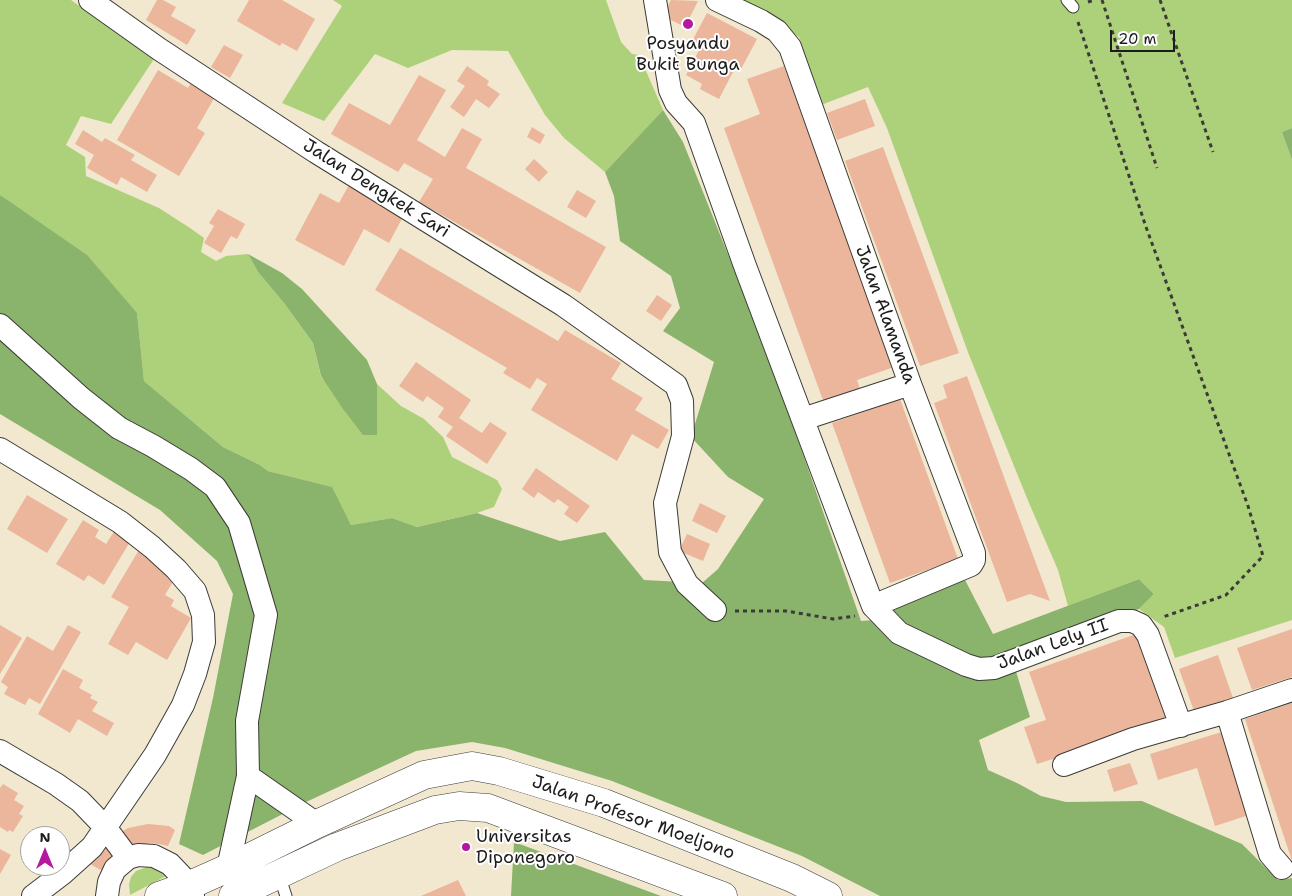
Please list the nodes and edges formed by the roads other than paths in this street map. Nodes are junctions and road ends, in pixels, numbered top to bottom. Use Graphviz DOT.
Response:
graph roads {
  1 [pos="90,0"];
  2 [pos="655,0"];
  3 [pos="717,0"];
  4 [pos="0,325"];
  5 [pos="910,384"];
  6 [pos="803,419"];
  7 [pos="0,449"];
  8 [pos="873,606"];
  9 [pos="715,610"];
  10 [pos="1292,690"];
  11 [pos="1227,712"];
  12 [pos="1181,726"];
  13 [pos="0,751"];
  14 [pos="1064,765"];
  15 [pos="248,776"];
  16 [pos="316,824"];
  17 [pos="105,827"];
  18 [pos="336,847"];
  19 [pos="128,858"];
  20 [pos="228,868"];
  21 [pos="1282,868"];
  22 [pos="282,886"];
  23 [pos="191,891"];
  24 [pos="33,896"];
  25 [pos="106,896"];
  26 [pos="159,896"];
  27 [pos="232,896"];
  28 [pos="723,896"];
  29 [pos="828,896"];
  1 -- 9 [label="street, Jalan Dengkek Sari"];
  2 -- 6 [label="street"];
  3 -- 5 [label="street, Jalan Alamanda"];
  4 -- 15 [label="street"];
  5 -- 6 [label="street"];
  5 -- 8 [label="street, Jalan Alamanda"];
  6 -- 8 [label="street"];
  7 -- 17 [label="street"];
  8 -- 12 [label="street, Jalan Lely II"];
  10 -- 11 [label="street"];
  11 -- 12 [label="street"];
  11 -- 21 [label="street"];
  12 -- 14 [label="street"];
  13 -- 17 [label="street"];
  15 -- 16 [label="street"];
  15 -- 20 [label="street"];
  16 -- 18 [label="street"];
  16 -- 20 [label="street, Jalan Profesor Moeljono"];
  16 -- 29 [label="street, Jalan Profesor Moeljono"];
  17 -- 19 [label="street"];
  17 -- 24 [label="street"];
  18 -- 22 [label="street"];
  18 -- 28 [label="street"];
  19 -- 23 [label="street"];
  19 -- 25 [label="street"];
  20 -- 23 [label="street, Jalan Profesor Moeljono"];
  22 -- 27 [label="street"];
  23 -- 26 [label="street, Jalan Profesor Moeljono"];
}
